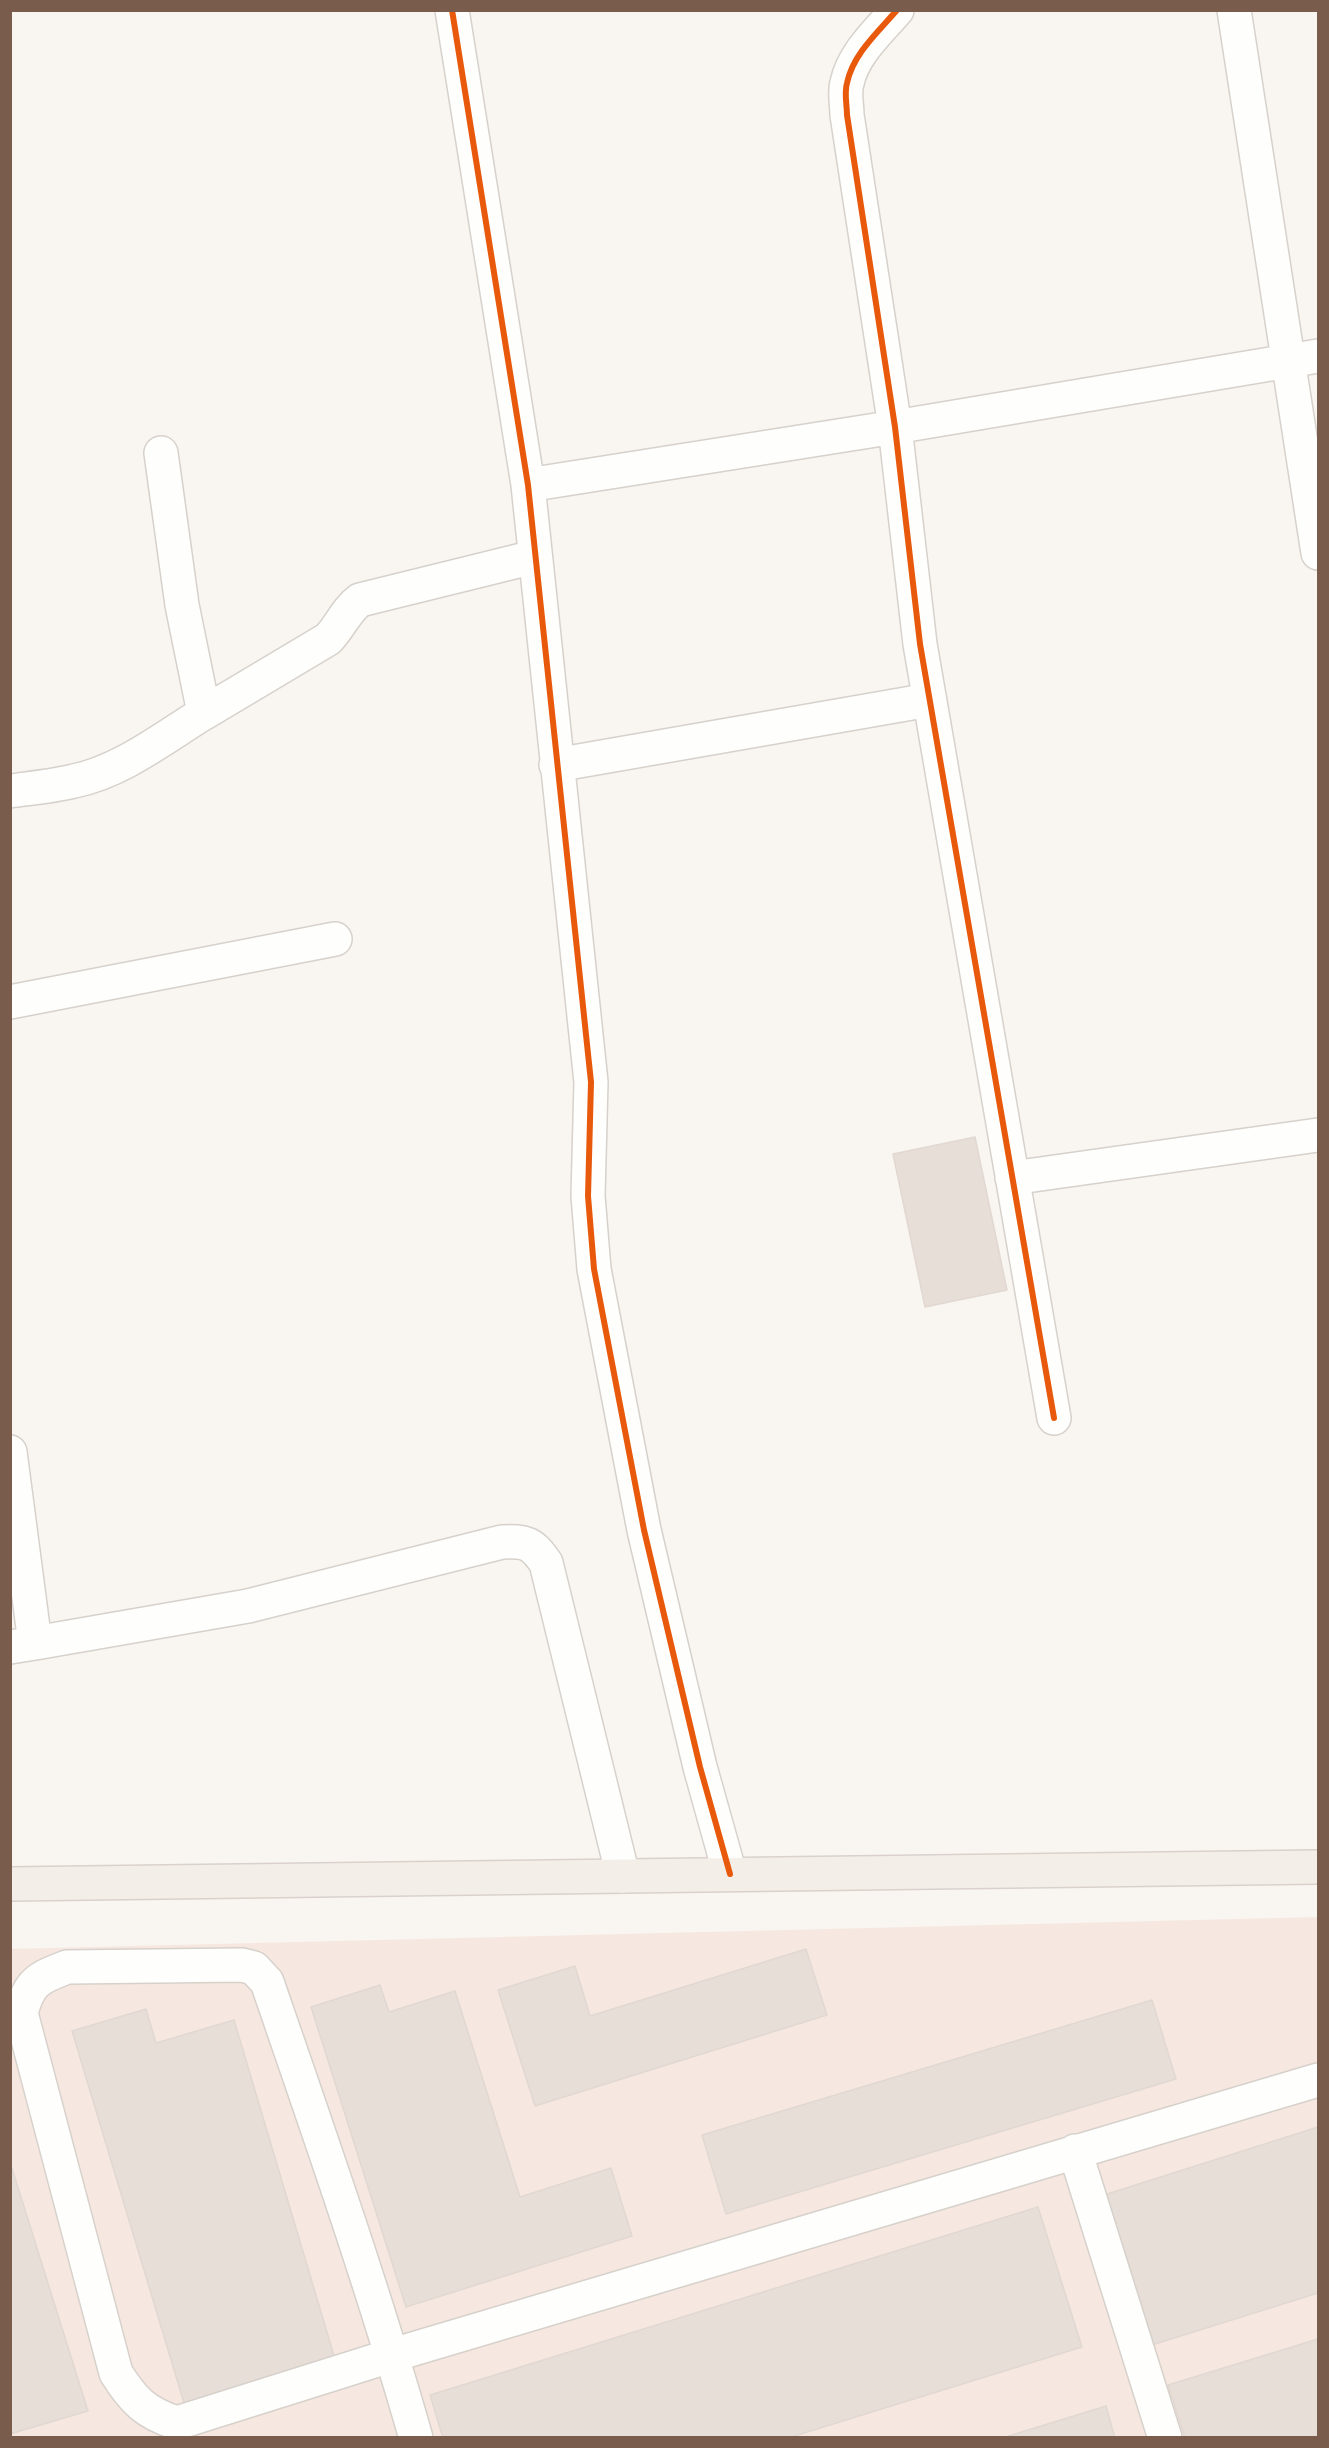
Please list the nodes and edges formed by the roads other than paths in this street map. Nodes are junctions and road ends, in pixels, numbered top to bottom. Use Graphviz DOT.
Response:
graph roads {
  1 [pos="452,10"];
  2 [pos="897,10"];
  3 [pos="1233,10"];
  4 [pos="1304,358"];
  5 [pos="895,427"];
  6 [pos="161,453"];
  7 [pos="528,485"];
  8 [pos="1318,553"];
  9 [pos="534,557"];
  10 [pos="929,700"];
  11 [pos="204,713"];
  12 [pos="556,765"];
  13 [pos="10,791"];
  14 [pos="335,939"];
  15 [pos="10,1002"];
  16 [pos="1318,1135"];
  17 [pos="1012,1178"];
  18 [pos="1053,1418"];
  19 [pos="10,1452"];
  20 [pos="22,1645"];
  21 [pos="1318,1867"];
  22 [pos="730,1874"];
  23 [pos="623,1876"];
  24 [pos="10,1884"];
  25 [pos="1318,2080"];
  26 [pos="1075,2151"];
  27 [pos="393,2355"];
  28 [pos="416,2438"];
  29 [pos="1165,2438"];
  1 -- 7 [label="street"];
  2 -- 5 [label="street"];
  3 -- 4 [label="street"];
  4 -- 5 [label="street"];
  4 -- 8 [label="street"];
  5 -- 7 [label="street"];
  5 -- 10 [label="street"];
  6 -- 11 [label="street"];
  7 -- 9 [label="street"];
  9 -- 11 [label="street"];
  9 -- 12 [label="street"];
  10 -- 12 [label="street"];
  10 -- 17 [label="street"];
  11 -- 13 [label="street"];
  12 -- 22 [label="street"];
  14 -- 15 [label="street"];
  16 -- 17 [label="street"];
  17 -- 18 [label="street"];
  19 -- 20 [label="street"];
  20 -- 23 [label="street"];
  21 -- 22 [label="main road"];
  22 -- 23 [label="main road"];
  23 -- 24 [label="main road"];
  25 -- 26 [label="street"];
  26 -- 27 [label="street"];
  26 -- 29 [label="street"];
  27 -- 27 [label="street"];
  27 -- 28 [label="street"];
}
